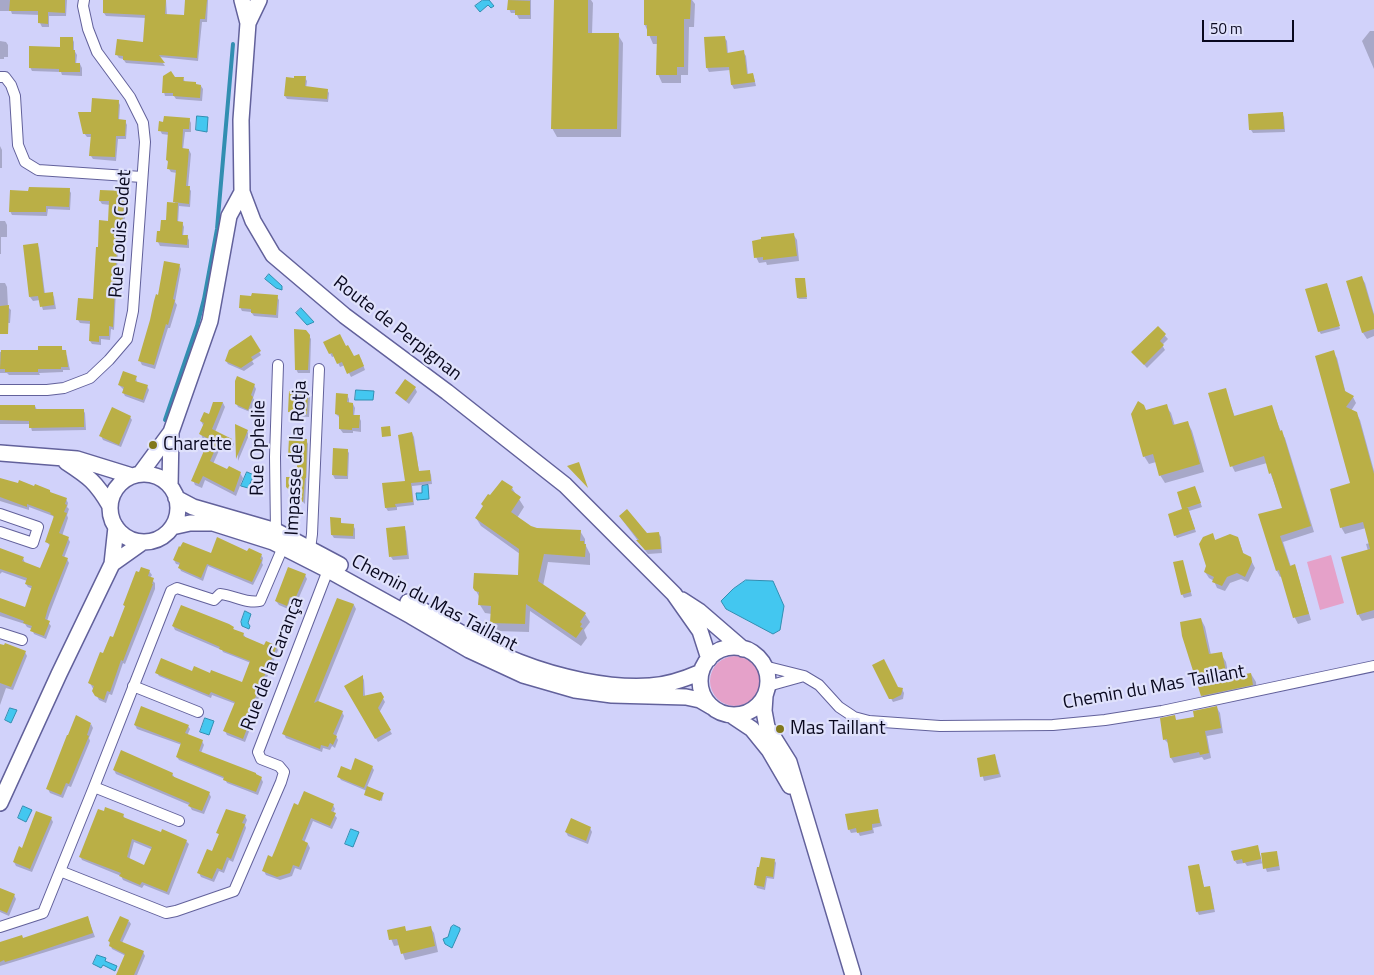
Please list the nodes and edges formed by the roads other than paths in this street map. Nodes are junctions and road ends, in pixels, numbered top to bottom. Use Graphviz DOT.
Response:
graph roads {
  1 [pos="84,0"];
  2 [pos="242,0"];
  3 [pos="259,0"];
  4 [pos="248,23"];
  5 [pos="0,77"];
  6 [pos="142,178"];
  7 [pos="242,192"];
  8 [pos="253,221"];
  9 [pos="227,232"];
  10 [pos="278,365"];
  11 [pos="319,370"];
  12 [pos="0,390"];
  13 [pos="171,432"];
  14 [pos="0,453"];
  15 [pos="58,458"];
  16 [pos="136,475"];
  17 [pos="173,492"];
  18 [pos="110,506"];
  19 [pos="0,514"];
  20 [pos="172,527"];
  21 [pos="116,528"];
  22 [pos="0,532"];
  23 [pos="276,532"];
  24 [pos="143,542"];
  25 [pos="283,547"];
  26 [pos="310,549"];
  27 [pos="112,564"];
  28 [pos="328,570"];
  29 [pos="674,594"];
  30 [pos="0,633"];
  31 [pos="22,640"];
  32 [pos="743,649"];
  33 [pos="705,666"];
  34 [pos="764,666"];
  35 [pos="1374,666"];
  36 [pos="804,676"];
  37 [pos="133,686"];
  38 [pos="766,691"];
  39 [pos="712,707"];
  40 [pos="198,712"];
  41 [pos="731,715"];
  42 [pos="94,787"];
  43 [pos="0,803"];
  44 [pos="808,819"];
  45 [pos="179,820"];
  46 [pos="60,871"];
  47 [pos="0,927"];
  48 [pos="853,975"];
  1 -- 6 [label="street, Rue Louis Codet"];
  2 -- 4 [label="main road, Route de Perpignan"];
  3 -- 4 [label="main road, Route de Perpignan"];
  4 -- 7 [label="main road, Route de Perpignan"];
  5 -- 6 [label="street"];
  6 -- 12 [label="street, Rue Louis Codet"];
  7 -- 8 [label="main road, Route de Perpignan"];
  7 -- 9 [label="main road"];
  8 -- 9 [label="main road"];
  8 -- 29 [label="main road, Route de Perpignan"];
  9 -- 13 [label="main road"];
  10 -- 23 [label="street, Rue Ophelie"];
  11 -- 26 [label="street, Impasse de la Rotja"];
  13 -- 16 [label="main road"];
  13 -- 17 [label="main road"];
  14 -- 15 [label="main road"];
  15 -- 16 [label="main road"];
  15 -- 18 [label="main road"];
  16 -- 17 [label="main road"];
  16 -- 18 [label="main road"];
  17 -- 20 [label="main road"];
  17 -- 23 [label="main road, Chemin du Mas Taillant"];
  18 -- 21 [label="main road"];
  19 -- 22 [label="street"];
  20 -- 24 [label="main road"];
  20 -- 25 [label="main road, Chemin du Mas Taillant"];
  21 -- 24 [label="main road"];
  21 -- 27 [label="main road"];
  23 -- 26 [label="main road, Chemin du Mas Taillant"];
  24 -- 27 [label="main road"];
  25 -- 28 [label="main road, Chemin du Mas Taillant"];
  25 -- 37 [label="street, Rue de la Carança"];
  26 -- 33 [label="main road, Chemin du Mas Taillant"];
  27 -- 43 [label="main road"];
  28 -- 39 [label="main road, Chemin du Mas Taillant"];
  28 -- 46 [label="street, Rue de la Carança"];
  29 -- 32 [label="main road, Route de Perpignan"];
  29 -- 33 [label="main road, Route de Perpignan"];
  30 -- 31 [label="street"];
  32 -- 33 [label="main road"];
  32 -- 34 [label="main road"];
  33 -- 39 [label="main road"];
  34 -- 36 [label="street"];
  34 -- 38 [label="main road"];
  35 -- 36 [label="street, Chemin du Mas Taillant"];
  36 -- 38 [label="street"];
  37 -- 40 [label="street"];
  37 -- 42 [label="street, Rue de la Carança"];
  38 -- 41 [label="main road"];
  38 -- 44 [label="main road"];
  39 -- 41 [label="main road"];
  41 -- 44 [label="main road"];
  42 -- 45 [label="street"];
  42 -- 46 [label="street, Rue de la Carança"];
  44 -- 48 [label="main road"];
  46 -- 47 [label="street, Rue de la Carança"];
}
